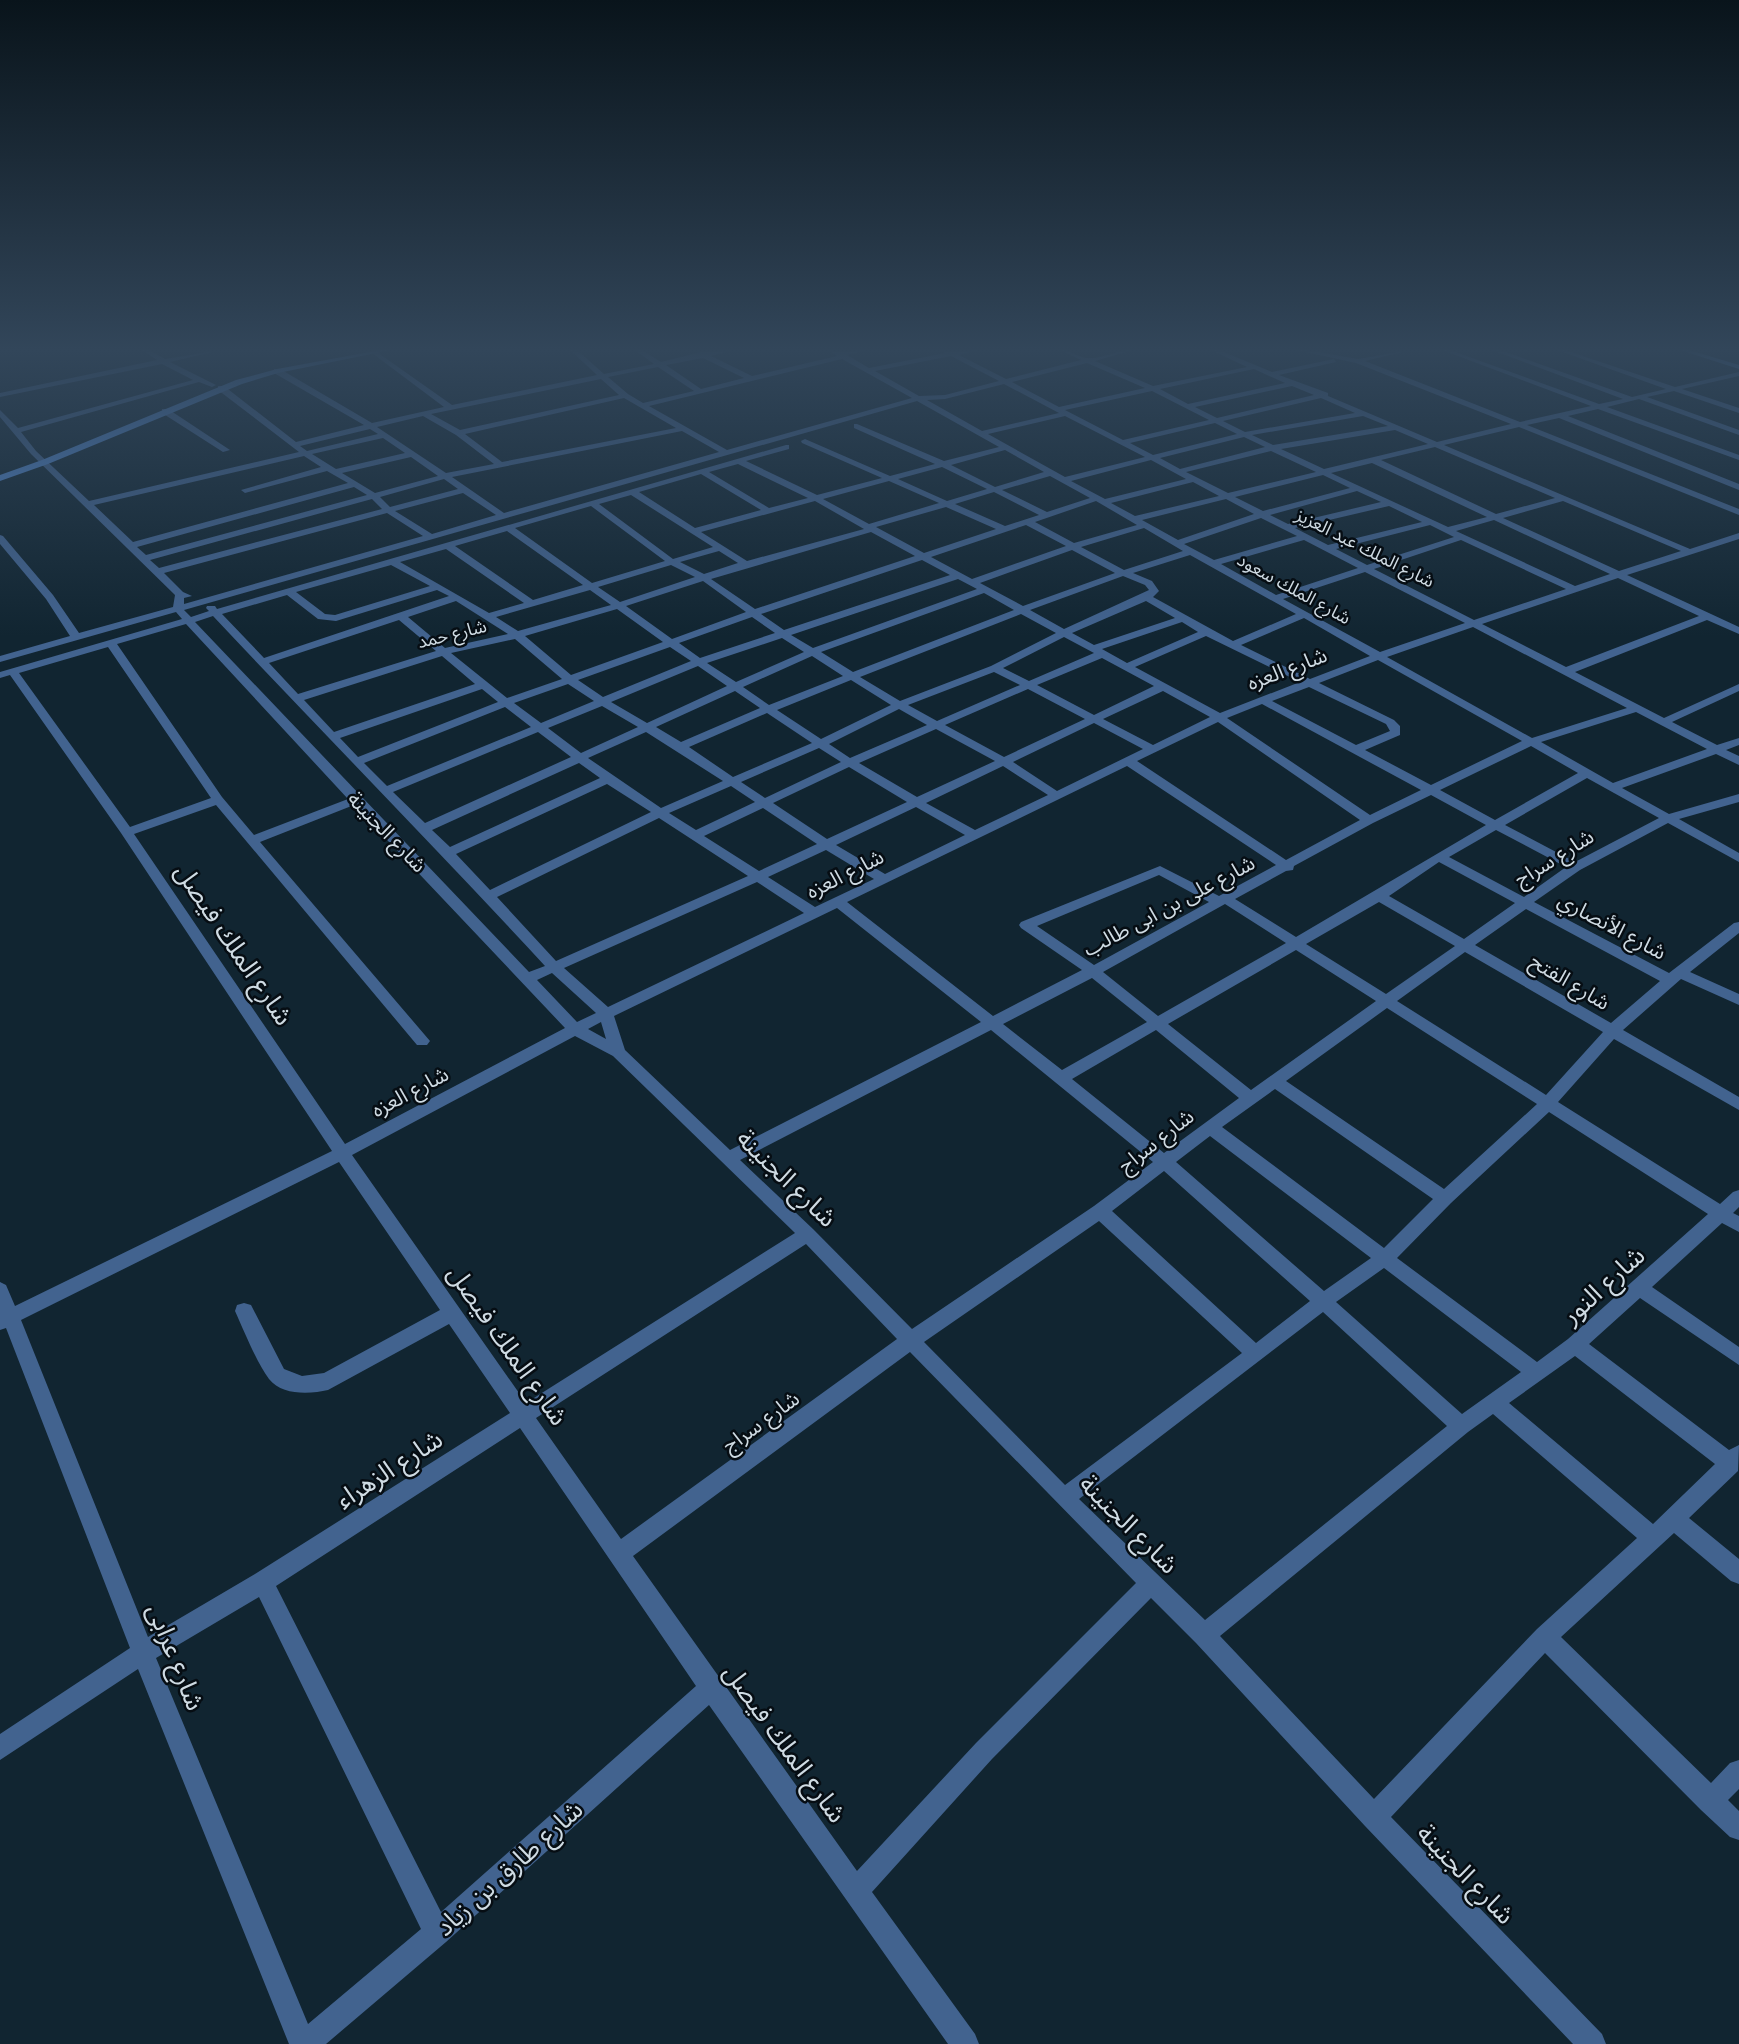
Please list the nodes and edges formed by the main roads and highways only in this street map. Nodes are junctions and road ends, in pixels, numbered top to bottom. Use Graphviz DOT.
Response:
graph roads {
  1 [pos="64,445"];
  2 [pos="84,445"];
  3 [pos="0,468"];
  4 [pos="0,478"];
  1 -- 3 [label="main road"];
  2 -- 4 [label="main road"];
}
